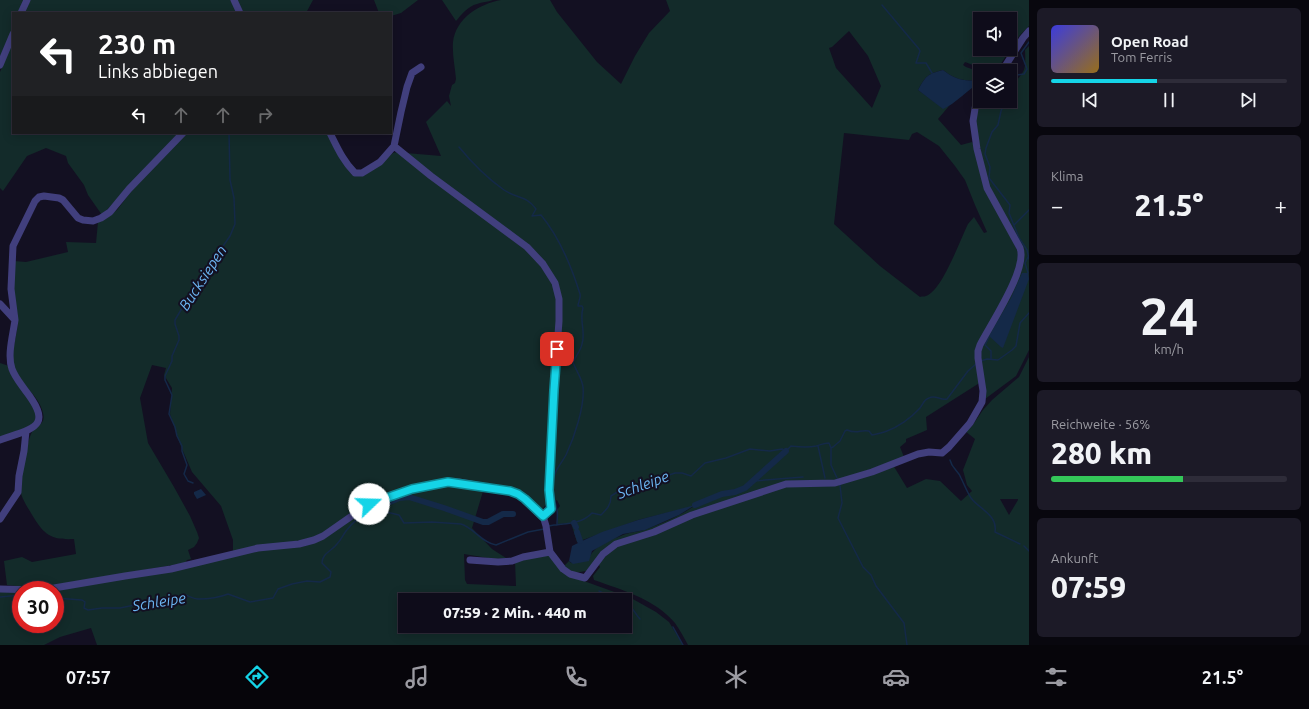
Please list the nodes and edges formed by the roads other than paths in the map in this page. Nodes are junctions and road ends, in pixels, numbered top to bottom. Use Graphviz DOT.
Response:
graph roads {
  1 [pos="27,0"];
  2 [pos="234,0"];
  3 [pos="22,12"];
  4 [pos="240,12"];
  5 [pos="1029,31"];
  6 [pos="12,36"];
  7 [pos="1006,64"];
  8 [pos="0,65"];
  9 [pos="421,67"];
  10 [pos="975,108"];
  11 [pos="182,134"];
  12 [pos="330,134"];
  13 [pos="394,146"];
  14 [pos="0,304"];
  15 [pos="15,320"];
  16 [pos="26,431"];
  17 [pos="0,440"];
  18 [pos="543,516"];
  19 [pos="0,519"];
  20 [pos="550,552"];
  21 [pos="470,560"];
  22 [pos="0,588"];
  1 -- 3 [label="street"];
  2 -- 4 [label="street"];
  5 -- 7 [label="street"];
  6 -- 8 [label="street"];
  9 -- 13 [label="street"];
  10 -- 20 [label="street"];
  11 -- 15 [label="street"];
  12 -- 13 [label="street"];
  13 -- 18 [label="street"];
  14 -- 15 [label="street"];
  15 -- 16 [label="street"];
  16 -- 17 [label="street"];
  16 -- 19 [label="street"];
  18 -- 20 [label="street"];
  18 -- 22 [label="street"];
  20 -- 21 [label="street"];
}
